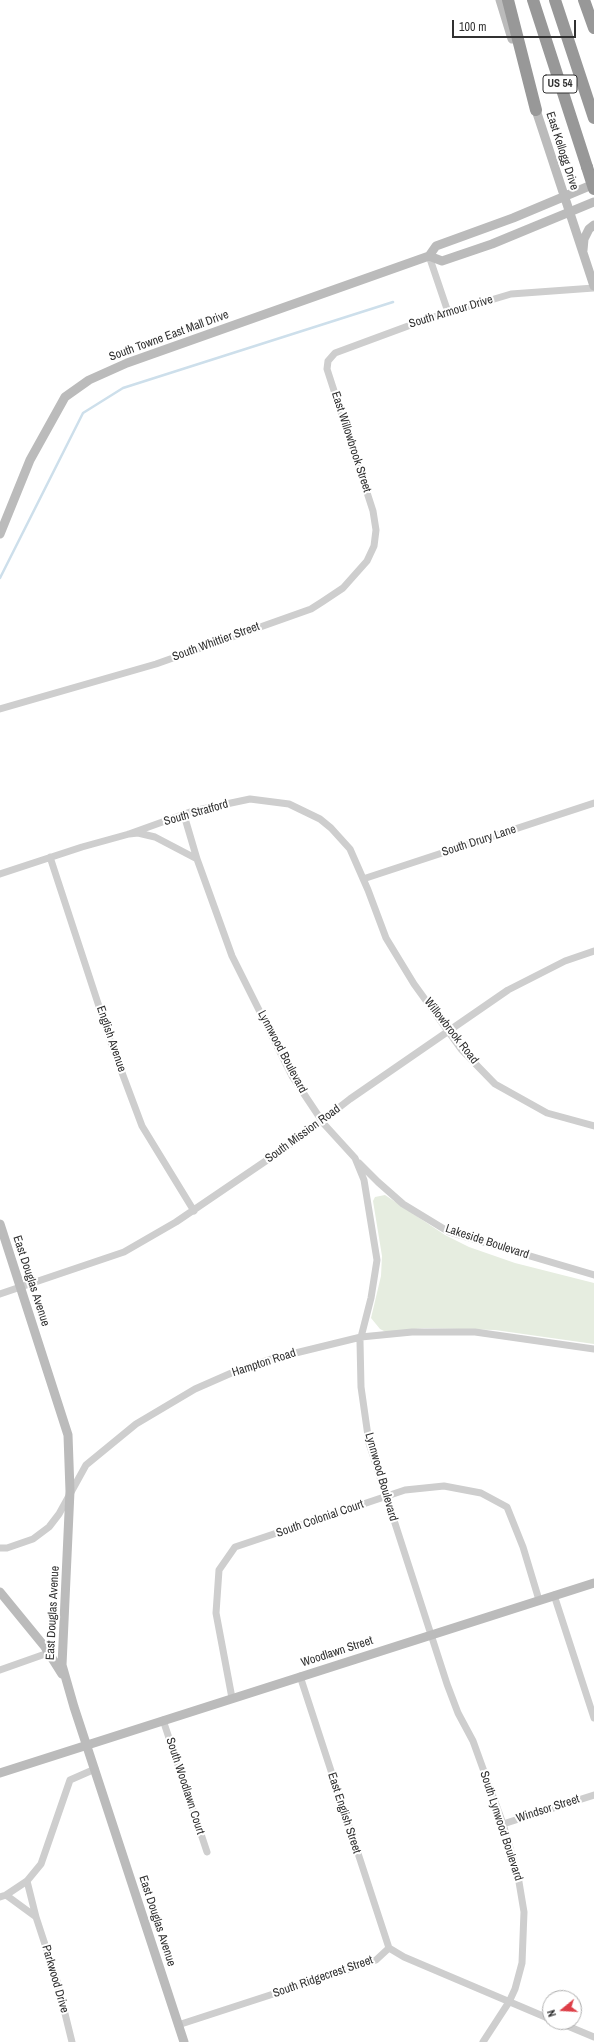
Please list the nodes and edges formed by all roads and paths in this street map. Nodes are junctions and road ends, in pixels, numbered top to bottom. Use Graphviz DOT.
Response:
graph roads {
  1 [pos="500,0"];
  2 [pos="508,0"];
  3 [pos="533,0"];
  4 [pos="556,0"];
  5 [pos="584,0"];
  6 [pos="590,0"];
  7 [pos="594,13"];
  8 [pos="594,28"];
  9 [pos="536,110"];
  10 [pos="594,118"];
  11 [pos="594,184"];
  12 [pos="594,189"];
  13 [pos="564,197"];
  14 [pos="594,202"];
  15 [pos="569,212"];
  16 [pos="594,224"];
  17 [pos="583,252"];
  18 [pos="429,256"];
  19 [pos="594,287"];
  20 [pos="448,312"];
  21 [pos="328,373"];
  22 [pos="373,511"];
  23 [pos="0,534"];
  24 [pos="0,709"];
  25 [pos="594,803"];
  26 [pos="184,815"];
  27 [pos="129,834"];
  28 [pos="50,857"];
  29 [pos="197,859"];
  30 [pos="0,874"];
  31 [pos="363,879"];
  32 [pos="594,951"];
  33 [pos="448,1031"];
  34 [pos="322,1121"];
  35 [pos="594,1126"];
  36 [pos="355,1158"];
  37 [pos="194,1211"];
  38 [pos="0,1224"];
  39 [pos="594,1275"];
  40 [pos="20,1287"];
  41 [pos="0,1294"];
  42 [pos="361,1337"];
  43 [pos="594,1349"];
  44 [pos="70,1492"];
  45 [pos="386,1496"];
  46 [pos="0,1548"];
  47 [pos="594,1583"];
  48 [pos="0,1592"];
  49 [pos="554,1595"];
  50 [pos="539,1600"];
  51 [pos="430,1635"];
  52 [pos="48,1653"];
  53 [pos="0,1670"];
  54 [pos="300,1676"];
  55 [pos="66,1682"];
  56 [pos="232,1698"];
  57 [pos="594,1718"];
  58 [pos="163,1720"];
  59 [pos="87,1744"];
  60 [pos="95,1769"];
  61 [pos="0,1773"];
  62 [pos="594,1795"];
  63 [pos="503,1824"];
  64 [pos="207,1852"];
  65 [pos="27,1881"];
  66 [pos="3,1896"];
  67 [pos="36,1917"];
  68 [pos="389,1948"];
  69 [pos="509,2002"];
  70 [pos="542,2015"];
  71 [pos="178,2025"];
  72 [pos="577,2030"];
  73 [pos="594,2037"];
  74 [pos="72,2042"];
  75 [pos="184,2042"];
  76 [pos="484,2042"];
  1 -- 9 [label="street, East Kellogg Drive"];
  2 -- 9 [label="highway"];
  3 -- 12 [label="highway, US 54, bridge"];
  4 -- 10 [label="highway, US 54"];
  5 -- 8 [label="highway"];
  6 -- 7 [label="street"];
  9 -- 13 [label="street, East Kellogg Drive"];
  11 -- 13 [label="street, South Towne East Mall Drive"];
  13 -- 15 [label="street, East Kellogg Drive"];
  13 -- 18 [label="street, South Towne East Mall Drive"];
  14 -- 15 [label="street, South Towne East Mall Drive"];
  15 -- 17 [label="street, East Kellogg Drive"];
  15 -- 18 [label="street, South Towne East Mall Drive"];
  16 -- 17 [label="street"];
  17 -- 19 [label="street, East Kellogg Drive"];
  18 -- 20 [label="street"];
  18 -- 23 [label="street, South Towne East Mall Drive"];
  19 -- 20 [label="street, South Armour Drive"];
  20 -- 21 [label="street, South Armour Drive"];
  21 -- 22 [label="street, East Willowbrook Street"];
  22 -- 24 [label="street, South Whittier Street"];
  25 -- 31 [label="street, South Drury Lane"];
  26 -- 27 [label="street, South Stratford"];
  26 -- 29 [label="street, Lynnwood Boulevard"];
  26 -- 31 [label="street, South Stratford"];
  27 -- 28 [label="street, South Stratford"];
  27 -- 29 [label="street"];
  28 -- 30 [label="street, South Stratford"];
  28 -- 37 [label="street, English Avenue"];
  29 -- 34 [label="street, Lynnwood Boulevard"];
  31 -- 33 [label="street, Willowbrook Road"];
  32 -- 33 [label="street, South Mission Road"];
  33 -- 34 [label="street, South Mission Road"];
  33 -- 35 [label="street, Willowbrook Road"];
  34 -- 36 [label="street, Lynnwood Boulevard"];
  34 -- 37 [label="street, South Mission Road"];
  36 -- 39 [label="street, Lakeside Boulevard"];
  36 -- 42 [label="street, Lynnwood Boulevard"];
  37 -- 40 [label="street, South Mission Road"];
  38 -- 40 [label="street, East Douglas Avenue"];
  40 -- 41 [label="street, South Mission Road"];
  40 -- 44 [label="street, East Douglas Avenue"];
  42 -- 43 [label="street, Hampton Road"];
  42 -- 44 [label="street, Hampton Road"];
  42 -- 45 [label="street, Lynnwood Boulevard"];
  44 -- 46 [label="street, Hampton Road"];
  44 -- 55 [label="street, East Douglas Avenue"];
  45 -- 50 [label="street, South Colonial Court"];
  45 -- 51 [label="street, Lynnwood Boulevard"];
  45 -- 56 [label="street, South Colonial Court"];
  47 -- 49 [label="street, Woodlawn Street"];
  48 -- 52 [label="street"];
  49 -- 50 [label="street, Woodlawn Street"];
  49 -- 57 [label="street"];
  50 -- 51 [label="street, Woodlawn Street"];
  51 -- 54 [label="street, Woodlawn Street"];
  51 -- 63 [label="street, South Lynwood Boulevard"];
  52 -- 53 [label="street"];
  52 -- 55 [label="street"];
  54 -- 56 [label="street, Woodlawn Street"];
  54 -- 68 [label="street, East English Street"];
  55 -- 59 [label="street, East Douglas Avenue"];
  56 -- 58 [label="street, Woodlawn Street"];
  58 -- 59 [label="street, Woodlawn Street"];
  58 -- 64 [label="street, South Woodlawn Court"];
  59 -- 60 [label="street, East Douglas Avenue"];
  59 -- 61 [label="street, Woodlawn Street"];
  60 -- 65 [label="street"];
  60 -- 71 [label="street, East Douglas Avenue"];
  62 -- 63 [label="street, Windsor Street"];
  63 -- 69 [label="street, South Lynwood Boulevard"];
  65 -- 66 [label="street"];
  65 -- 67 [label="street, Parkwood Drive"];
  66 -- 67 [label="street"];
  67 -- 74 [label="street, Parkwood Drive"];
  68 -- 69 [label="street"];
  68 -- 71 [label="street, South Ridgecrest Street"];
  69 -- 70 [label="street"];
  69 -- 76 [label="street, South Lynwood Boulevard"];
  71 -- 75 [label="street, East Douglas Avenue"];
  72 -- 73 [label="street"];
}
